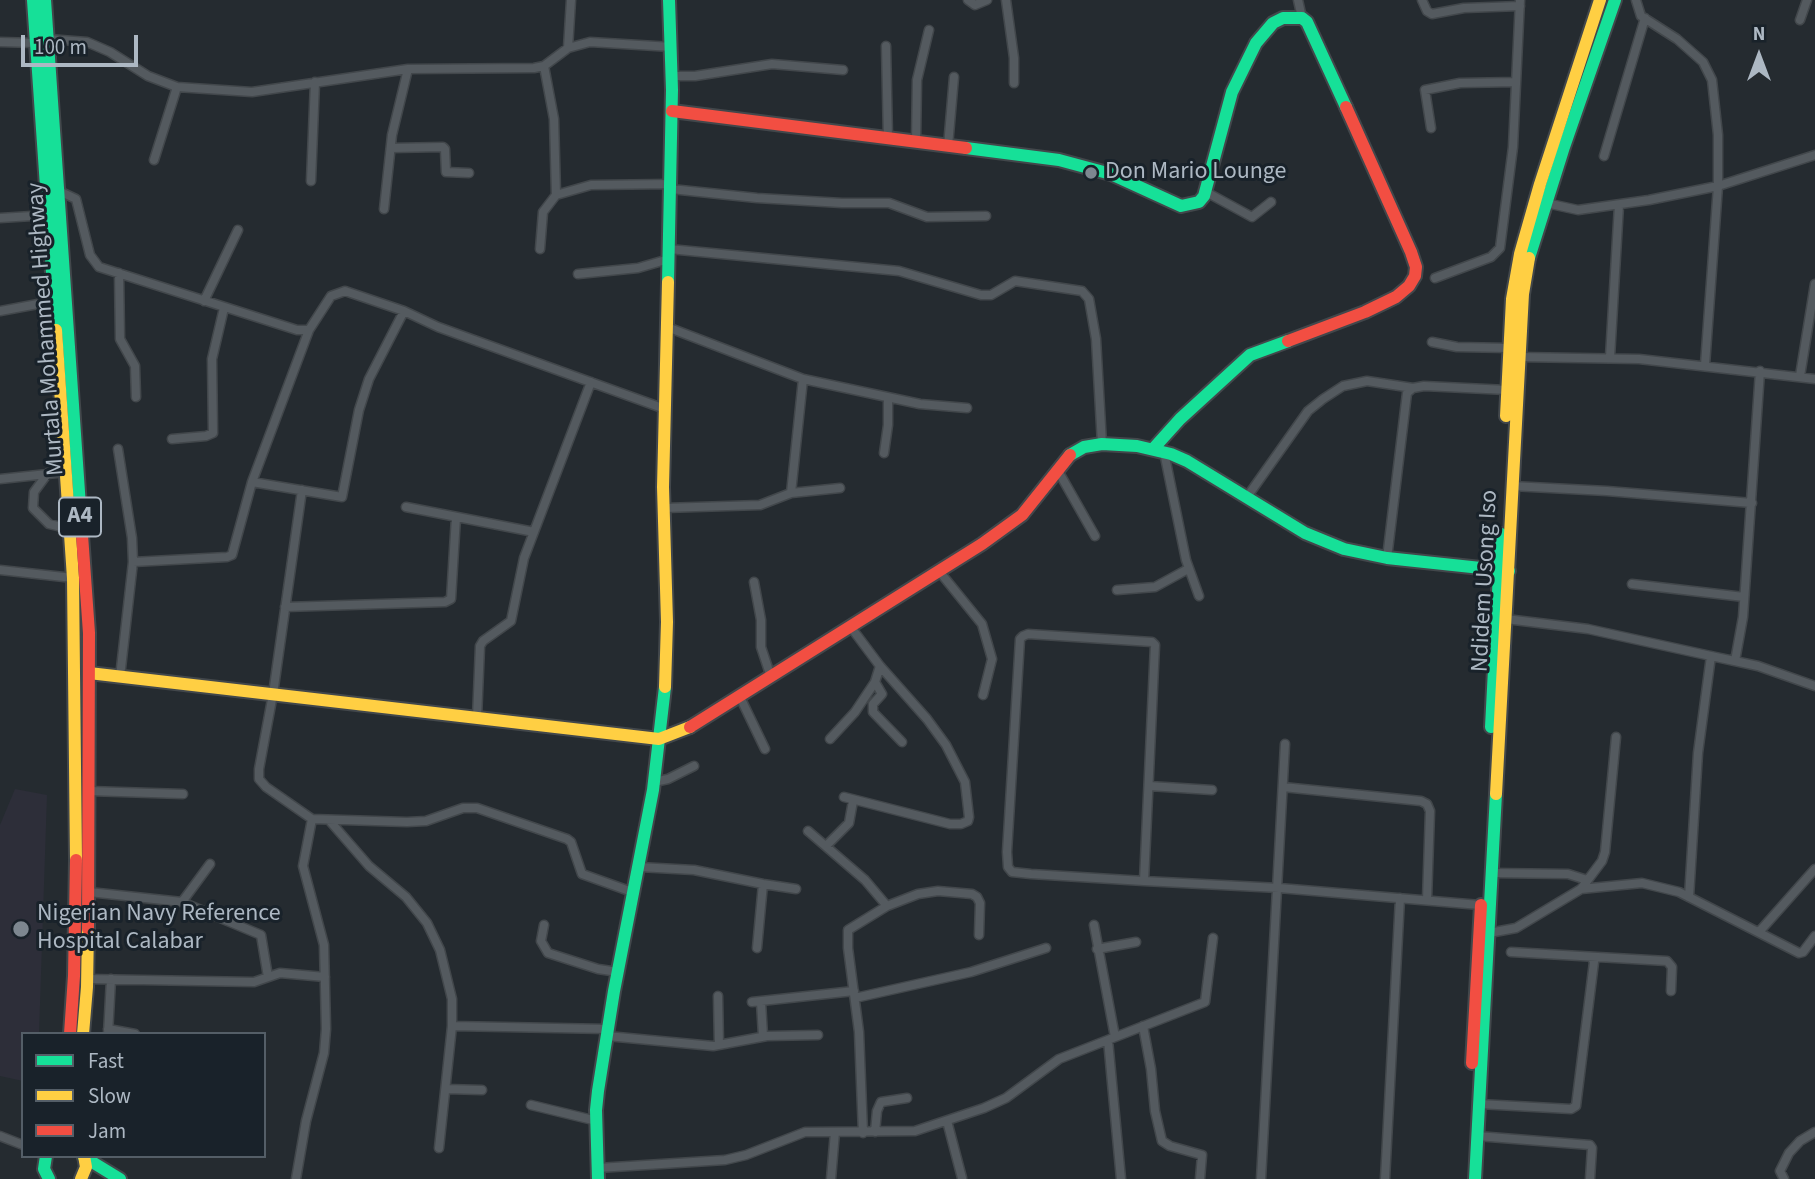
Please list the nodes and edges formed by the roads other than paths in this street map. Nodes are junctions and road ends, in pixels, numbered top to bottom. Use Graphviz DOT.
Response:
graph roads {
  1 [pos="33,0"];
  2 [pos="45,0"];
  3 [pos="571,0"];
  4 [pos="670,0"];
  5 [pos="968,0"];
  6 [pos="987,0"];
  7 [pos="1006,0"];
  8 [pos="1298,0"];
  9 [pos="1422,0"];
  10 [pos="1600,0"];
  11 [pos="1615,0"];
  12 [pos="1636,0"];
  13 [pos="1807,0"];
  14 [pos="1520,3"];
  15 [pos="1302,18"];
  16 [pos="1645,18"];
  17 [pos="1800,20"];
  18 [pos="929,30"];
  19 [pos="42,41"];
  20 [pos="0,42"];
  21 [pos="886,46"];
  22 [pos="672,47"];
  23 [pos="568,48"];
  24 [pos="544,66"];
  25 [pos="408,69"];
  26 [pos="844,70"];
  27 [pos="672,76"];
  28 [pos="954,77"];
  29 [pos="315,82"];
  30 [pos="1516,82"];
  31 [pos="1014,83"];
  32 [pos="177,87"];
  33 [pos="672,111"];
  34 [pos="1431,128"];
  35 [pos="888,139"];
  36 [pos="916,142"];
  37 [pos="948,146"];
  38 [pos="391,148"];
  39 [pos="1815,155"];
  40 [pos="1604,156"];
  41 [pos="154,160"];
  42 [pos="469,173"];
  43 [pos="311,181"];
  44 [pos="1718,186"];
  45 [pos="671,187"];
  46 [pos="59,191"];
  47 [pos="1206,192"];
  48 [pos="556,195"];
  49 [pos="1271,202"];
  50 [pos="1546,203"];
  51 [pos="1619,205"];
  52 [pos="384,209"];
  53 [pos="48,215"];
  54 [pos="986,216"];
  55 [pos="0,218"];
  56 [pos="238,230"];
  57 [pos="540,249"];
  58 [pos="669,254"];
  59 [pos="119,274"];
  60 [pos="578,274"];
  61 [pos="1435,278"];
  62 [pos="1815,284"];
  63 [pos="54,301"];
  64 [pos="204,301"];
  65 [pos="225,307"];
  66 [pos="0,311"];
  67 [pos="404,311"];
  68 [pos="667,327"];
  69 [pos="309,330"];
  70 [pos="1432,342"];
  71 [pos="1514,353"];
  72 [pos="1610,357"];
  73 [pos="1705,365"];
  74 [pos="1760,371"];
  75 [pos="1800,376"];
  76 [pos="803,379"];
  77 [pos="1815,379"];
  78 [pos="591,382"];
  79 [pos="1413,388"];
  80 [pos="1507,390"];
  81 [pos="136,397"];
  82 [pos="888,398"];
  83 [pos="665,408"];
  84 [pos="967,408"];
  85 [pos="172,439"];
  86 [pos="1102,444"];
  87 [pos="118,449"];
  88 [pos="1159,450"];
  89 [pos="884,453"];
  90 [pos="1057,469"];
  91 [pos="66,472"];
  92 [pos="48,473"];
  93 [pos="0,479"];
  94 [pos="252,482"];
  95 [pos="1512,486"];
  96 [pos="840,488"];
  97 [pos="302,490"];
  98 [pos="791,493"];
  99 [pos="1247,497"];
  100 [pos="1752,503"];
  101 [pos="406,507"];
  102 [pos="664,508"];
  103 [pos="456,517"];
  104 [pos="70,529"];
  105 [pos="534,532"];
  106 [pos="1095,536"];
  107 [pos="1387,558"];
  108 [pos="133,562"];
  109 [pos="1188,569"];
  110 [pos="0,570"];
  111 [pos="939,571"];
  112 [pos="1504,571"];
  113 [pos="73,578"];
  114 [pos="754,582"];
  115 [pos="1632,584"];
  116 [pos="1117,590"];
  117 [pos="1199,596"];
  118 [pos="1744,597"];
  119 [pos="285,607"];
  120 [pos="1506,619"];
  121 [pos="850,626"];
  122 [pos="1711,656"];
  123 [pos="1735,661"];
  124 [pos="880,666"];
  125 [pos="89,673"];
  126 [pos="120,677"];
  127 [pos="771,677"];
  128 [pos="875,682"];
  129 [pos="1815,686"];
  130 [pos="273,694"];
  131 [pos="983,695"];
  132 [pos="740,697"];
  133 [pos="477,718"];
  134 [pos="1616,737"];
  135 [pos="659,739"];
  136 [pos="830,739"];
  137 [pos="902,742"];
  138 [pos="1285,744"];
  139 [pos="765,749"];
  140 [pos="694,766"];
  141 [pos="654,782"];
  142 [pos="1149,786"];
  143 [pos="1283,787"];
  144 [pos="1212,790"];
  145 [pos="89,791"];
  146 [pos="183,794"];
  147 [pos="844,797"];
  148 [pos="853,801"];
  149 [pos="312,819"];
  150 [pos="329,820"];
  151 [pos="808,831"];
  152 [pos="826,846"];
  153 [pos="210,864"];
  154 [pos="639,867"];
  155 [pos="1815,869"];
  156 [pos="1492,873"];
  157 [pos="1587,880"];
  158 [pos="1143,881"];
  159 [pos="763,884"];
  160 [pos="1279,888"];
  161 [pos="796,889"];
  162 [pos="1581,889"];
  163 [pos="89,892"];
  164 [pos="635,893"];
  165 [pos="1689,897"];
  166 [pos="1399,898"];
  167 [pos="1427,900"];
  168 [pos="182,902"];
  169 [pos="1480,905"];
  170 [pos="887,906"];
  171 [pos="544,925"];
  172 [pos="1094,925"];
  173 [pos="1759,932"];
  174 [pos="1489,933"];
  175 [pos="979,935"];
  176 [pos="1815,936"];
  177 [pos="1213,938"];
  178 [pos="1136,942"];
  179 [pos="757,948"];
  180 [pos="1046,948"];
  181 [pos="1097,949"];
  182 [pos="1511,952"];
  183 [pos="1592,958"];
  184 [pos="618,972"];
  185 [pos="268,977"];
  186 [pos="325,977"];
  187 [pos="87,979"];
  188 [pos="111,979"];
  189 [pos="1671,991"];
  190 [pos="855,995"];
  191 [pos="718,996"];
  192 [pos="452,1027"];
  193 [pos="1143,1027"];
  194 [pos="70,1032"];
  195 [pos="83,1032"];
  196 [pos="108,1032"];
  197 [pos="607,1033"];
  198 [pos="818,1035"];
  199 [pos="763,1037"];
  200 [pos="1112,1039"];
  201 [pos="719,1045"];
  202 [pos="446,1088"];
  203 [pos="482,1090"];
  204 [pos="907,1098"];
  205 [pos="531,1104"];
  206 [pos="1479,1104"];
  207 [pos="597,1121"];
  208 [pos="947,1121"];
  209 [pos="835,1132"];
  210 [pos="875,1132"];
  211 [pos="1815,1132"];
  212 [pos="863,1133"];
  213 [pos="0,1136"];
  214 [pos="1477,1136"];
  215 [pos="21,1144"];
  216 [pos="439,1148"];
  217 [pos="46,1158"];
  218 [pos="84,1158"];
  219 [pos="86,1158"];
  220 [pos="598,1174"];
  221 [pos="961,1178"];
  222 [pos="49,1179"];
  223 [pos="80,1179"];
  224 [pos="120,1179"];
  225 [pos="296,1179"];
  226 [pos="831,1179"];
  227 [pos="1121,1179"];
  228 [pos="1200,1179"];
  229 [pos="1261,1179"];
  230 [pos="1385,1179"];
  231 [pos="1466,1179"];
  232 [pos="1475,1179"];
  233 [pos="1590,1179"];
  234 [pos="1784,1179"];
  1 -- 19 [label="main road, Murtala Mohammed Highway / A4"];
  2 -- 19 [label="main road, Murtala Mohammed Highway / A4"];
  3 -- 23 [label="street"];
  4 -- 22 [label="main road"];
  5 -- 6 [label="street"];
  7 -- 31 [label="street"];
  8 -- 15 [label="street"];
  9 -- 14 [label="street"];
  10 -- 71 [label="main road, Ndidem Usong Iso"];
  11 -- 50 [label="main road, Ndidem Usong Iso"];
  12 -- 16 [label="street"];
  13 -- 17 [label="street"];
  14 -- 30 [label="street"];
  15 -- 47 [label="main road"];
  15 -- 88 [label="main road"];
  16 -- 40 [label="street"];
  16 -- 44 [label="street"];
  18 -- 36 [label="street"];
  19 -- 20 [label="street"];
  19 -- 32 [label="street"];
  19 -- 46 [label="main road, Murtala Mohammed Highway / A4"];
  19 -- 53 [label="main road, Murtala Mohammed Highway / A4"];
  21 -- 35 [label="street"];
  22 -- 23 [label="street"];
  22 -- 27 [label="main road"];
  23 -- 24 [label="street"];
  24 -- 25 [label="street"];
  24 -- 48 [label="street"];
  25 -- 29 [label="street"];
  25 -- 38 [label="street"];
  26 -- 27 [label="street"];
  27 -- 33 [label="main road"];
  28 -- 37 [label="street"];
  29 -- 32 [label="street"];
  29 -- 43 [label="street"];
  30 -- 34 [label="street"];
  30 -- 61 [label="street"];
  32 -- 41 [label="street"];
  33 -- 35 [label="main road"];
  33 -- 45 [label="main road"];
  35 -- 36 [label="main road"];
  36 -- 37 [label="main road"];
  37 -- 47 [label="main road"];
  38 -- 42 [label="street"];
  38 -- 52 [label="street"];
  39 -- 44 [label="street"];
  44 -- 51 [label="street"];
  44 -- 73 [label="street"];
  45 -- 48 [label="street"];
  45 -- 54 [label="street"];
  45 -- 58 [label="main road"];
  46 -- 59 [label="street"];
  46 -- 125 [label="main road, Murtala Mohammed Highway / A4"];
  47 -- 49 [label="street"];
  48 -- 57 [label="street"];
  50 -- 51 [label="street"];
  50 -- 71 [label="main road, Ndidem Usong Iso"];
  51 -- 72 [label="street"];
  53 -- 55 [label="street"];
  53 -- 63 [label="main road, Murtala Mohammed Highway / A4"];
  56 -- 64 [label="street"];
  58 -- 60 [label="street"];
  58 -- 68 [label="main road"];
  58 -- 86 [label="street"];
  59 -- 64 [label="street"];
  59 -- 81 [label="street"];
  62 -- 75 [label="street"];
  63 -- 66 [label="street"];
  63 -- 91 [label="main road, Murtala Mohammed Highway / A4"];
  64 -- 65 [label="street"];
  65 -- 69 [label="street"];
  65 -- 85 [label="street"];
  67 -- 69 [label="street"];
  67 -- 78 [label="street"];
  67 -- 97 [label="street"];
  68 -- 76 [label="street"];
  68 -- 83 [label="main road"];
  69 -- 94 [label="street"];
  70 -- 71 [label="street"];
  71 -- 72 [label="street"];
  71 -- 80 [label="main road, Ndidem Usong Iso"];
  71 -- 95 [label="main road, Ndidem Usong Iso"];
  72 -- 73 [label="street"];
  73 -- 74 [label="street"];
  74 -- 75 [label="street"];
  74 -- 100 [label="street"];
  75 -- 77 [label="street"];
  76 -- 82 [label="street"];
  76 -- 98 [label="street"];
  78 -- 83 [label="street"];
  78 -- 105 [label="street"];
  79 -- 80 [label="street"];
  79 -- 99 [label="street"];
  79 -- 107 [label="street"];
  80 -- 112 [label="main road, Ndidem Usong Iso"];
  82 -- 84 [label="street"];
  82 -- 89 [label="street"];
  83 -- 102 [label="main road"];
  86 -- 88 [label="main road"];
  86 -- 90 [label="main road"];
  87 -- 108 [label="street"];
  88 -- 99 [label="main road"];
  88 -- 109 [label="street"];
  90 -- 106 [label="street"];
  90 -- 111 [label="main road"];
  91 -- 92 [label="street"];
  91 -- 104 [label="main road, Murtala Mohammed Highway / A4"];
  92 -- 93 [label="street"];
  92 -- 104 [label="street"];
  94 -- 97 [label="street"];
  94 -- 108 [label="street"];
  95 -- 100 [label="street"];
  95 -- 112 [label="main road, Ndidem Usong Iso"];
  96 -- 98 [label="street"];
  97 -- 119 [label="street"];
  98 -- 102 [label="street"];
  99 -- 107 [label="main road"];
  100 -- 118 [label="street"];
  101 -- 103 [label="street"];
  102 -- 135 [label="main road"];
  103 -- 105 [label="street"];
  103 -- 119 [label="street"];
  104 -- 113 [label="main road, Murtala Mohammed Highway / A4"];
  105 -- 133 [label="street"];
  107 -- 112 [label="main road"];
  108 -- 126 [label="street"];
  109 -- 116 [label="street"];
  109 -- 117 [label="street"];
  110 -- 113 [label="street"];
  111 -- 121 [label="main road"];
  111 -- 131 [label="street"];
  112 -- 120 [label="main road, Ndidem Usong Iso"];
  112 -- 169 [label="main road, Ndidem Usong Iso"];
  113 -- 194 [label="main road, Murtala Mohammed Highway / A4"];
  114 -- 127 [label="street"];
  115 -- 118 [label="street"];
  118 -- 123 [label="street"];
  119 -- 130 [label="street"];
  120 -- 122 [label="street"];
  120 -- 156 [label="main road, Ndidem Usong Iso"];
  121 -- 124 [label="street"];
  121 -- 127 [label="main road"];
  122 -- 123 [label="street"];
  122 -- 165 [label="street"];
  123 -- 129 [label="street"];
  124 -- 128 [label="street"];
  124 -- 148 [label="street"];
  125 -- 126 [label="main road"];
  125 -- 145 [label="main road, Murtala Mohammed Highway / A4"];
  126 -- 130 [label="main road"];
  127 -- 132 [label="main road"];
  128 -- 136 [label="street"];
  128 -- 137 [label="street"];
  130 -- 133 [label="main road"];
  130 -- 149 [label="street"];
  132 -- 135 [label="main road"];
  132 -- 139 [label="street"];
  133 -- 135 [label="main road"];
  134 -- 157 [label="street"];
  135 -- 141 [label="main road"];
  138 -- 143 [label="street"];
  140 -- 141 [label="street"];
  141 -- 154 [label="main road"];
  142 -- 144 [label="street"];
  142 -- 158 [label="street"];
  142 -- 158 [label="street"];
  143 -- 160 [label="street"];
  143 -- 167 [label="street"];
  145 -- 146 [label="street"];
  145 -- 163 [label="main road, Murtala Mohammed Highway / A4"];
  147 -- 148 [label="street"];
  148 -- 152 [label="street"];
  149 -- 150 [label="street"];
  149 -- 186 [label="street"];
  150 -- 164 [label="street"];
  150 -- 192 [label="street"];
  151 -- 152 [label="street"];
  152 -- 170 [label="street"];
  153 -- 168 [label="street"];
  154 -- 159 [label="street"];
  154 -- 164 [label="main road"];
  155 -- 173 [label="street"];
  156 -- 157 [label="street"];
  156 -- 174 [label="main road, Ndidem Usong Iso"];
  157 -- 162 [label="street"];
  158 -- 160 [label="street"];
  159 -- 161 [label="street"];
  159 -- 179 [label="street"];
  160 -- 166 [label="street"];
  160 -- 229 [label="street"];
  162 -- 165 [label="street"];
  162 -- 174 [label="street"];
  163 -- 168 [label="street"];
  163 -- 187 [label="main road, Murtala Mohammed Highway / A4"];
  164 -- 184 [label="main road"];
  165 -- 173 [label="street"];
  166 -- 167 [label="street"];
  166 -- 230 [label="street"];
  167 -- 169 [label="street"];
  168 -- 185 [label="street"];
  169 -- 231 [label="main road, Ndidem Usong Iso"];
  170 -- 175 [label="street"];
  170 -- 190 [label="street"];
  171 -- 184 [label="street"];
  172 -- 181 [label="street"];
  173 -- 176 [label="street"];
  174 -- 206 [label="main road, Ndidem Usong Iso"];
  177 -- 193 [label="street"];
  178 -- 181 [label="street"];
  180 -- 190 [label="street"];
  181 -- 200 [label="street"];
  182 -- 183 [label="street"];
  183 -- 189 [label="street"];
  183 -- 206 [label="street"];
  184 -- 197 [label="main road"];
  185 -- 186 [label="street"];
  185 -- 188 [label="street"];
  186 -- 225 [label="street"];
  187 -- 188 [label="street"];
  187 -- 195 [label="main road, Murtala Mohammed Highway / A4"];
  188 -- 196 [label="street"];
  190 -- 199 [label="street"];
  190 -- 212 [label="street"];
  191 -- 201 [label="street"];
  192 -- 197 [label="street"];
  192 -- 202 [label="street"];
  193 -- 200 [label="street"];
  193 -- 228 [label="street"];
  197 -- 201 [label="street"];
  197 -- 207 [label="main road"];
  198 -- 199 [label="street"];
  199 -- 201 [label="street"];
  200 -- 208 [label="street"];
  200 -- 227 [label="street"];
  202 -- 203 [label="street"];
  202 -- 216 [label="street"];
  204 -- 210 [label="street"];
  205 -- 207 [label="street"];
  206 -- 214 [label="main road, Ndidem Usong Iso"];
  207 -- 220 [label="main road"];
  208 -- 210 [label="street"];
  208 -- 221 [label="street"];
  209 -- 212 [label="street"];
  209 -- 220 [label="street"];
  209 -- 226 [label="street"];
  210 -- 212 [label="street"];
  211 -- 234 [label="street"];
  213 -- 215 [label="street"];
  214 -- 232 [label="main road, Ndidem Usong Iso"];
  214 -- 233 [label="street"];
  217 -- 222 [label="main road"];
  218 -- 223 [label="main road"];
  219 -- 224 [label="main road"];
}
